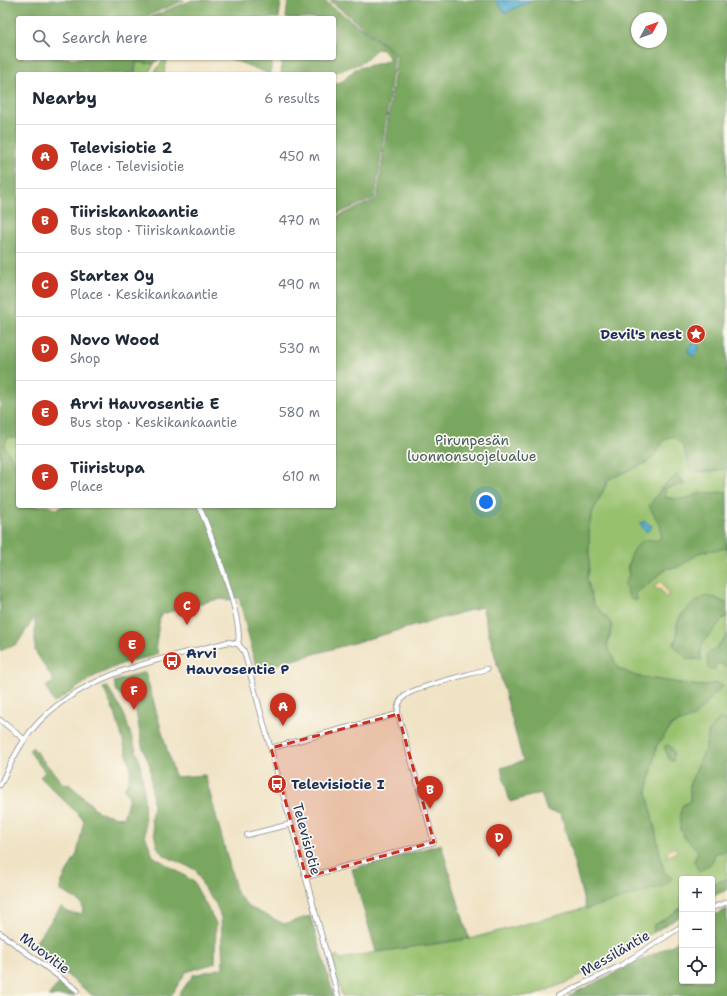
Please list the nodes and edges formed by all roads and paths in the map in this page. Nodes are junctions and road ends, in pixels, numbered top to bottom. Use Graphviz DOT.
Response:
graph roads {
  1 [pos="200,508"];
  2 [pos="238,644"];
  3 [pos="487,669"];
  4 [pos="398,714"];
  5 [pos="0,720"];
  6 [pos="25,740"];
  7 [pos="271,748"];
  8 [pos="0,784"];
  9 [pos="291,824"];
  10 [pos="247,835"];
  11 [pos="306,877"];
  12 [pos="727,902"];
  13 [pos="715,907"];
  14 [pos="679,928"];
  15 [pos="0,933"];
  16 [pos="77,990"];
  17 [pos="338,996"];
  18 [pos="558,996"];
  1 -- 2 [label="street"];
  2 -- 6 [label="street"];
  2 -- 7 [label="street, Televisiotie"];
  3 -- 4 [label="street"];
  4 -- 7 [label="street"];
  4 -- 11 [label="street"];
  5 -- 6 [label="street"];
  6 -- 8 [label="street"];
  7 -- 9 [label="street, Televisiotie"];
  9 -- 10 [label="street"];
  9 -- 11 [label="street, Televisiotie"];
  11 -- 17 [label="street, Televisiotie"];
  12 -- 13 [label="street"];
  14 -- 18 [label="street, Messiläntie"];
  15 -- 16 [label="street, Muovitie"];
}
